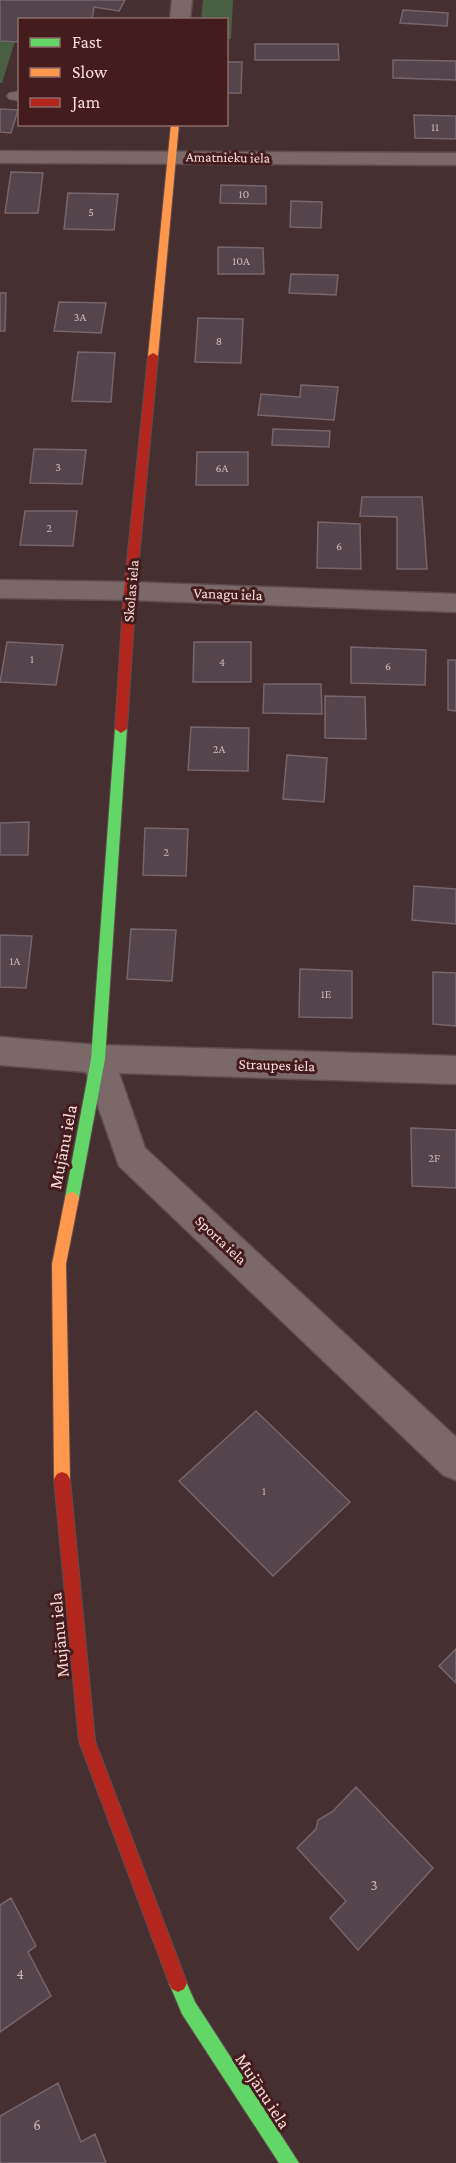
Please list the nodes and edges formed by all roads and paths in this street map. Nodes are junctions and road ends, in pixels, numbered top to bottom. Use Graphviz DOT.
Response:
graph roads {
  1 [pos="182,0"];
  2 [pos="180,18"];
  3 [pos="175,126"];
  4 [pos="172,156"];
  5 [pos="0,157"];
  6 [pos="456,159"];
  7 [pos="0,589"];
  8 [pos="130,591"];
  9 [pos="456,603"];
  10 [pos="0,1052"];
  11 [pos="99,1059"];
  12 [pos="456,1070"];
  13 [pos="456,1462"];
  14 [pos="290,2163"];
  1 -- 2 [label="street"];
  3 -- 4 [label="street, Skolas iela"];
  4 -- 5 [label="street, Amatnieku iela"];
  4 -- 6 [label="street, Amatnieku iela"];
  4 -- 8 [label="street, Skolas iela"];
  7 -- 8 [label="street, Vanagu iela"];
  8 -- 9 [label="street, Vanagu iela"];
  8 -- 11 [label="street, Skolas iela"];
  10 -- 11 [label="street"];
  11 -- 12 [label="street, Straupes iela"];
  11 -- 13 [label="street, Sporta iela"];
  11 -- 14 [label="street, Mujānu iela"];
}
